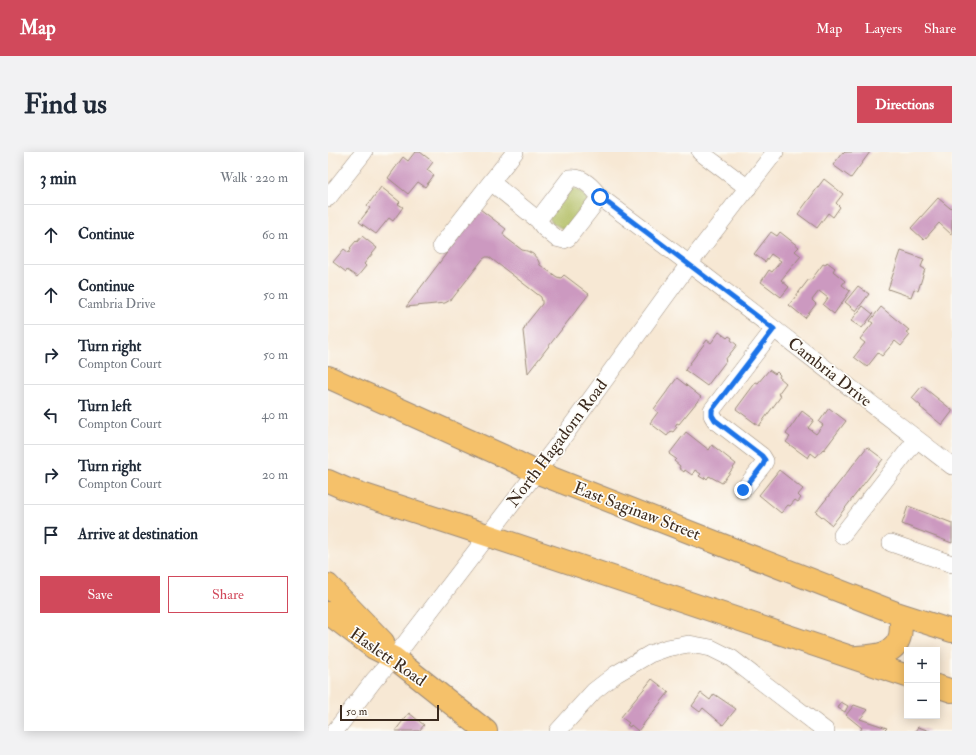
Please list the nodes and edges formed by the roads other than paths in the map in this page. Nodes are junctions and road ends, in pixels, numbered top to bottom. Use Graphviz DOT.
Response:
graph roads {
  1 [pos="364,152"];
  2 [pos="515,152"];
  3 [pos="700,152"];
  4 [pos="776,152"];
  5 [pos="491,182"];
  6 [pos="748,188"];
  7 [pos="600,197"];
  8 [pos="328,198"];
  9 [pos="538,220"];
  10 [pos="441,246"];
  11 [pos="689,264"];
  12 [pos="774,329"];
  13 [pos="328,377"];
  14 [pos="917,439"];
  15 [pos="952,466"];
  16 [pos="536,472"];
  17 [pos="328,481"];
  18 [pos="743,490"];
  19 [pos="842,534"];
  20 [pos="487,535"];
  21 [pos="891,543"];
  22 [pos="952,564"];
  23 [pos="328,585"];
  24 [pos="328,612"];
  25 [pos="896,613"];
  26 [pos="952,632"];
  27 [pos="394,658"];
  28 [pos="854,658"];
  29 [pos="904,675"];
  30 [pos="940,687"];
  31 [pos="952,691"];
  32 [pos="335,731"];
  33 [pos="486,731"];
  34 [pos="558,731"];
  35 [pos="826,731"];
  1 -- 8 [label="street"];
  2 -- 5 [label="street"];
  3 -- 6 [label="street"];
  4 -- 6 [label="street, North Hagadorn Road"];
  5 -- 9 [label="street"];
  5 -- 10 [label="street"];
  6 -- 11 [label="street, North Hagadorn Road"];
  7 -- 9 [label="street, Cambria Drive"];
  7 -- 9 [label="street"];
  7 -- 11 [label="street, Cambria Drive"];
  11 -- 12 [label="street, Cambria Drive"];
  11 -- 16 [label="street, North Hagadorn Road"];
  12 -- 14 [label="street, Cambria Drive"];
  12 -- 18 [label="street"];
  13 -- 16 [label="main road, East Saginaw Street"];
  14 -- 15 [label="street, Cambria Drive"];
  14 -- 19 [label="street"];
  16 -- 20 [label="street, North Hagadorn Road"];
  16 -- 25 [label="main road, East Saginaw Street"];
  17 -- 20 [label="main road"];
  20 -- 27 [label="street, North Hagadorn Road"];
  20 -- 28 [label="main road"];
  21 -- 22 [label="street"];
  23 -- 27 [label="main road"];
  24 -- 27 [label="main road, Haslett Road"];
  25 -- 26 [label="main road, East Saginaw Street"];
  25 -- 28 [label="main road"];
  27 -- 32 [label="street, North Hagadorn Road"];
  27 -- 33 [label="main road, Haslett Road"];
  28 -- 29 [label="main road"];
  30 -- 31 [label="main road"];
  34 -- 35 [label="street"];
}
